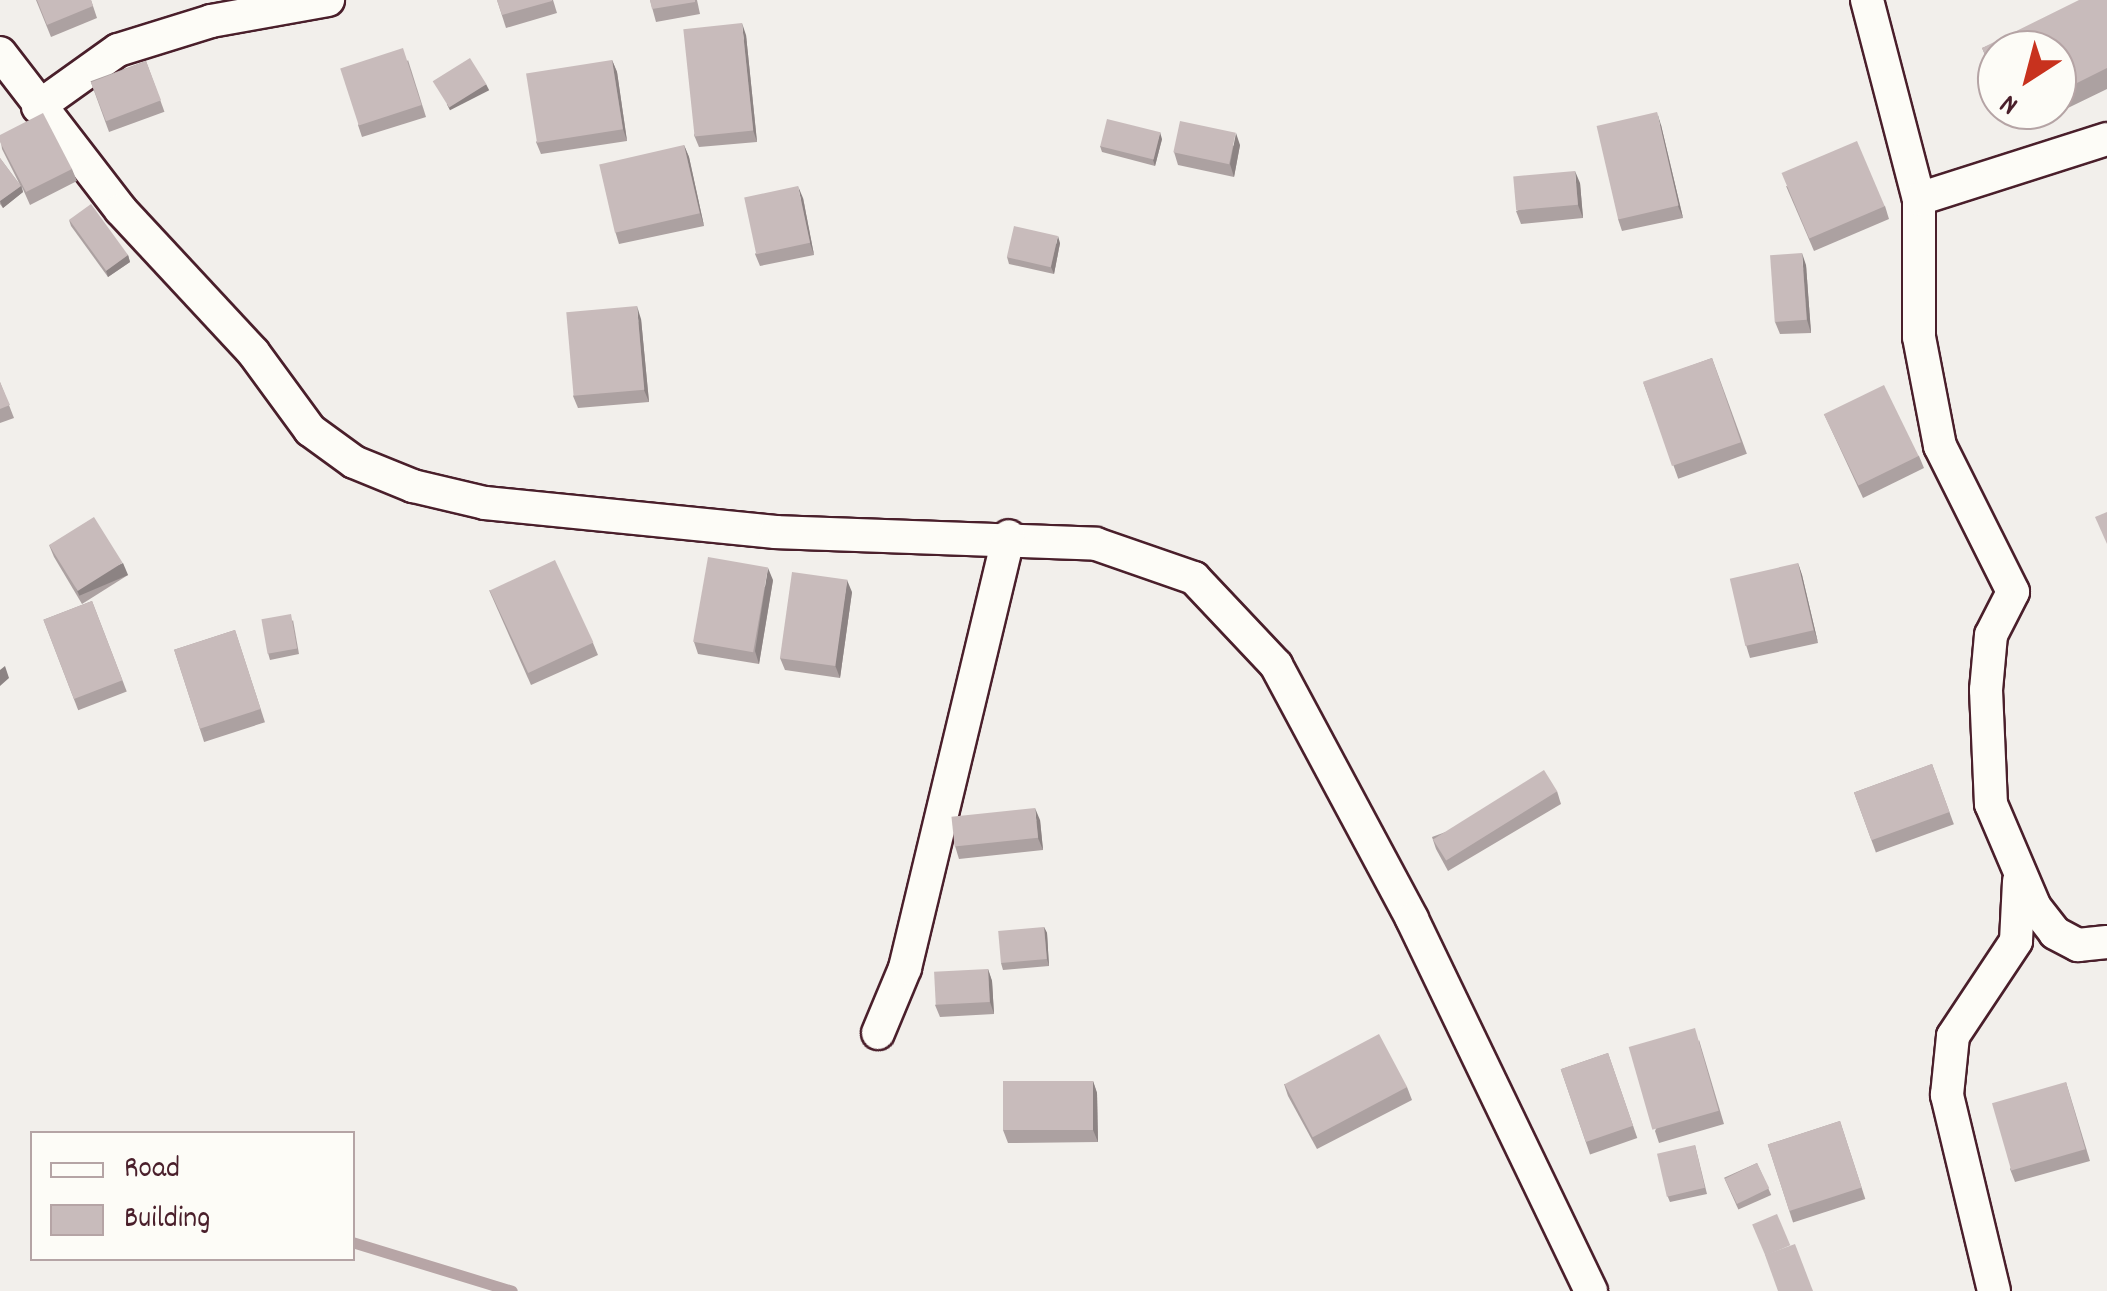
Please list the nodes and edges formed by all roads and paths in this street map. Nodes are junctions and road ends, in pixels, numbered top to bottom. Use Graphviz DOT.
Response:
graph roads {
  1 [pos="328,0"];
  2 [pos="1867,0"];
  3 [pos="0,54"];
  4 [pos="38,107"];
  5 [pos="2107,139"];
  6 [pos="1919,198"];
  7 [pos="1009,536"];
  8 [pos="2020,871"];
  9 [pos="2107,942"];
  10 [pos="878,1033"];
  11 [pos="1591,1291"];
  12 [pos="1994,1291"];
  1 -- 4 [label="street"];
  2 -- 6 [label="street"];
  3 -- 4 [label="street"];
  4 -- 7 [label="street"];
  5 -- 6 [label="street"];
  6 -- 8 [label="street"];
  7 -- 10 [label="street"];
  7 -- 11 [label="street"];
  8 -- 9 [label="street"];
  8 -- 12 [label="street"];
}
